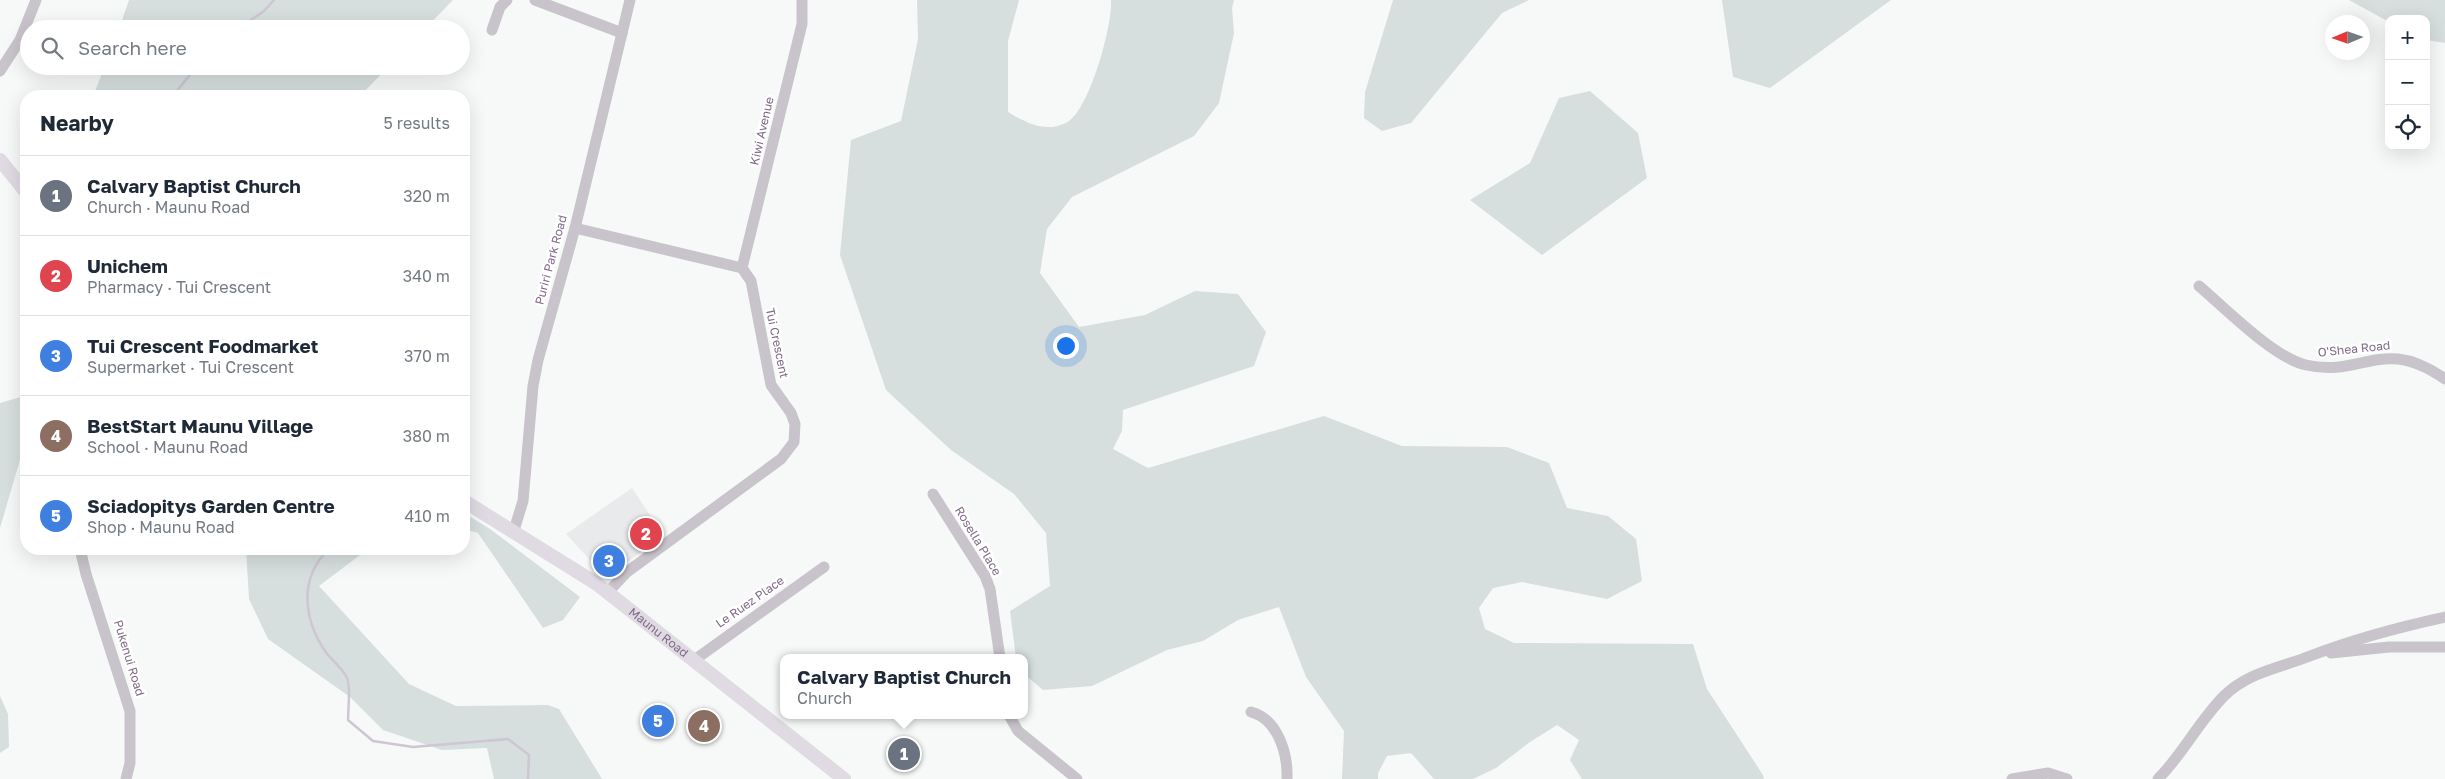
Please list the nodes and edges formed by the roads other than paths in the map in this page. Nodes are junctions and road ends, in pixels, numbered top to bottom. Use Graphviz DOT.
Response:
graph roads {
  1 [pos="36,0"];
  2 [pos="507,0"];
  3 [pos="535,0"];
  4 [pos="630,0"];
  5 [pos="802,0"];
  6 [pos="28,20"];
  7 [pos="492,30"];
  8 [pos="622,33"];
  9 [pos="20,40"];
  10 [pos="0,71"];
  11 [pos="0,160"];
  12 [pos="20,185"];
  13 [pos="575,228"];
  14 [pos="742,268"];
  15 [pos="2199,286"];
  16 [pos="2445,379"];
  17 [pos="934,494"];
  18 [pos="470,504"];
  19 [pos="514,530"];
  20 [pos="81,555"];
  21 [pos="824,567"];
  22 [pos="608,592"];
  23 [pos="2445,616"];
  24 [pos="2445,647"];
  25 [pos="999,654"];
  26 [pos="2310,656"];
  27 [pos="693,661"];
  28 [pos="1251,712"];
  29 [pos="1010,719"];
  30 [pos="126,779"];
  31 [pos="844,779"];
  32 [pos="1077,779"];
  33 [pos="1288,779"];
  34 [pos="2012,779"];
  35 [pos="2067,779"];
  36 [pos="2158,779"];
  1 -- 6 [label="street"];
  2 -- 7 [label="street"];
  3 -- 8 [label="street"];
  4 -- 8 [label="street, Puriri Park Road"];
  5 -- 14 [label="street, Kiwi Avenue"];
  8 -- 13 [label="street, Puriri Park Road"];
  9 -- 10 [label="street"];
  11 -- 12 [label="main road"];
  13 -- 14 [label="street"];
  13 -- 19 [label="street, Puriri Park Road"];
  14 -- 22 [label="street, Tui Crescent"];
  15 -- 16 [label="street, O'Shea Road"];
  17 -- 25 [label="street, Rosella Place"];
  18 -- 19 [label="main road, Maunu Road"];
  19 -- 22 [label="main road, Maunu Road"];
  20 -- 30 [label="street, Pukenui Road"];
  21 -- 27 [label="street, Le Ruez Place"];
  22 -- 27 [label="main road, Maunu Road"];
  23 -- 26 [label="street"];
  24 -- 26 [label="street"];
  26 -- 36 [label="street"];
  27 -- 31 [label="main road, Maunu Road"];
  28 -- 33 [label="street"];
  29 -- 32 [label="street"];
  34 -- 35 [label="street"];
}
